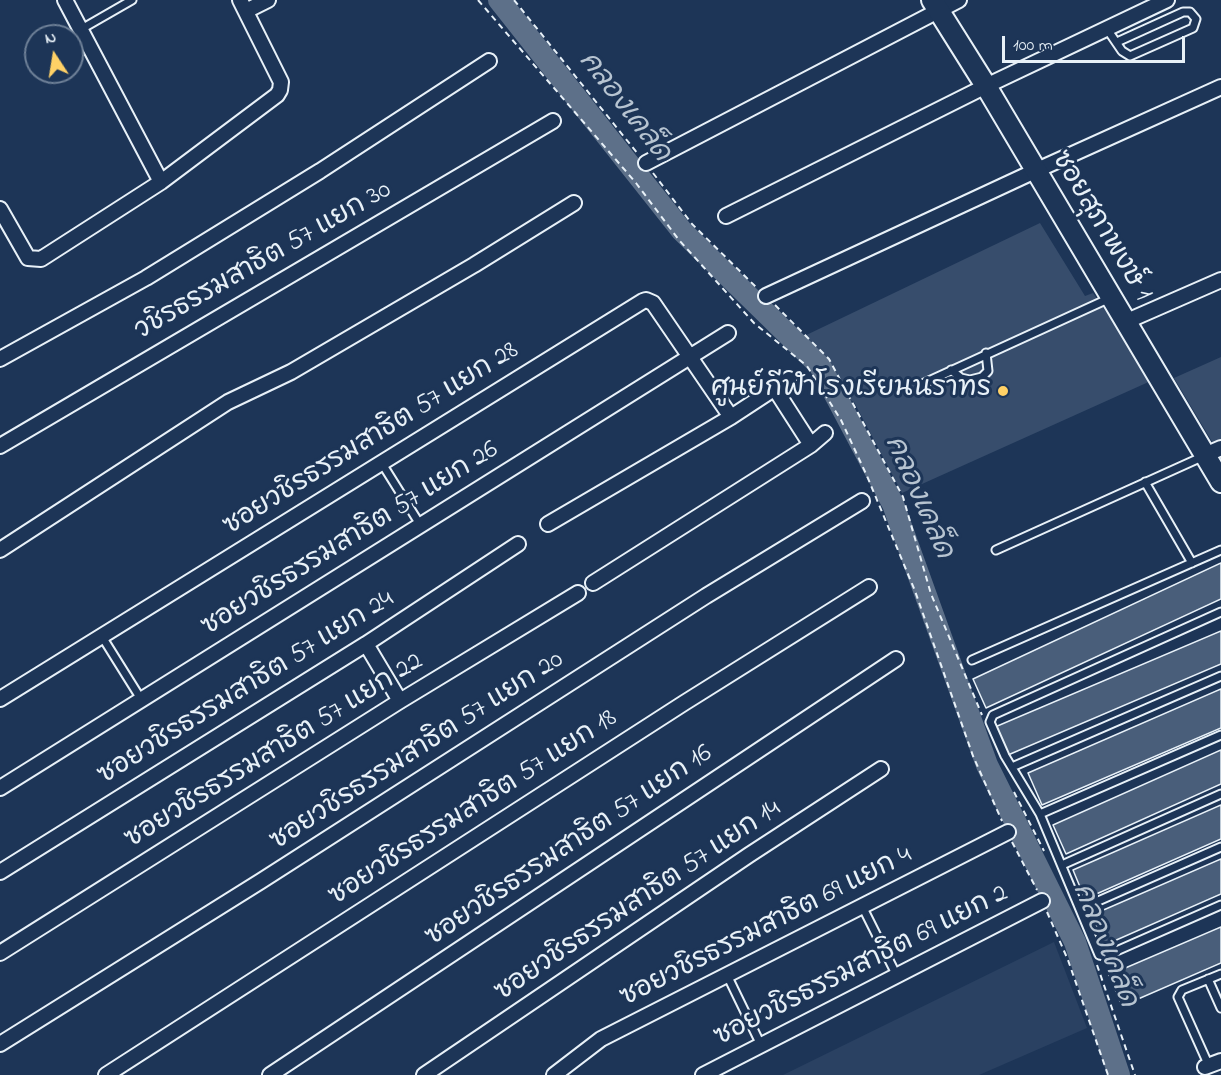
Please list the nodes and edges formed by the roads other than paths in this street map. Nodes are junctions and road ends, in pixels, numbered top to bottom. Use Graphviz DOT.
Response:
graph roads {
  1 [pos="65,0"];
  2 [pos="132,0"];
  3 [pos="267,0"];
  4 [pos="959,0"];
  5 [pos="1167,0"];
  6 [pos="243,5"];
  7 [pos="936,5"];
  8 [pos="86,27"];
  9 [pos="1107,29"];
  10 [pos="1117,42"];
  11 [pos="489,61"];
  12 [pos="986,86"];
  13 [pos="1221,87"];
  14 [pos="553,121"];
  15 [pos="646,163"];
  16 [pos="1035,171"];
  17 [pos="160,182"];
  18 [pos="574,202"];
  19 [pos="0,209"];
  20 [pos="726,216"];
  21 [pos="1221,280"];
  22 [pos="766,296"];
  23 [pos="1110,298"];
  24 [pos="1125,322"];
  25 [pos="728,333"];
  26 [pos="986,353"];
  27 [pos="690,357"];
  28 [pos="0,359"];
  29 [pos="951,370"];
  30 [pos="789,379"];
  31 [pos="920,385"];
  32 [pos="775,390"];
  33 [pos="731,417"];
  34 [pos="825,433"];
  35 [pos="811,445"];
  36 [pos="0,446"];
  37 [pos="1213,452"];
  38 [pos="381,462"];
  39 [pos="1145,482"];
  40 [pos="1221,482"];
  41 [pos="862,501"];
  42 [pos="548,524"];
  43 [pos="421,526"];
  44 [pos="518,544"];
  45 [pos="0,550"];
  46 [pos="996,550"];
  47 [pos="1221,550"];
  48 [pos="1192,563"];
  49 [pos="593,583"];
  50 [pos="869,587"];
  51 [pos="578,593"];
  52 [pos="1221,612"];
  53 [pos="101,635"];
  54 [pos="366,644"];
  55 [pos="897,659"];
  56 [pos="972,660"];
  57 [pos="1221,676"];
  58 [pos="0,699"];
  59 [pos="141,699"];
  60 [pos="400,701"];
  61 [pos="1221,735"];
  62 [pos="1012,767"];
  63 [pos="881,769"];
  64 [pos="0,788"];
  65 [pos="1221,794"];
  66 [pos="1040,814"];
  67 [pos="1008,832"];
  68 [pos="1221,847"];
  69 [pos="1062,865"];
  70 [pos="0,872"];
  71 [pos="1042,901"];
  72 [pos="1221,905"];
  73 [pos="862,906"];
  74 [pos="1080,909"];
  75 [pos="0,953"];
  76 [pos="1221,974"];
  77 [pos="727,975"];
  78 [pos="897,976"];
  79 [pos="1208,979"];
  80 [pos="1221,1008"];
  81 [pos="0,1044"];
  82 [pos="761,1046"];
  83 [pos="1213,1066"];
  84 [pos="106,1075"];
  85 [pos="270,1075"];
  86 [pos="424,1075"];
  87 [pos="554,1075"];
  88 [pos="703,1075"];
  1 -- 17 [label="street"];
  2 -- 8 [label="lane"];
  3 -- 6 [label="street"];
  4 -- 7 [label="street"];
  5 -- 9 [label="street"];
  6 -- 17 [label="street"];
  7 -- 12 [label="street, ซอยสุภาพงษ์ 1"];
  7 -- 15 [label="street"];
  9 -- 10 [label="lane"];
  9 -- 12 [label="street"];
  10 -- 10 [label="lane"];
  11 -- 28 [label="street"];
  12 -- 16 [label="street, ซอยสุภาพงษ์ 1"];
  12 -- 20 [label="street"];
  13 -- 16 [label="street"];
  14 -- 36 [label="street, วชิรธรรมสาธิต 57 แยก 30"];
  16 -- 22 [label="street"];
  16 -- 23 [label="street, ซอยสุภาพงษ์ 1"];
  17 -- 19 [label="street"];
  18 -- 45 [label="street"];
  21 -- 24 [label="street"];
  23 -- 24 [label="street, ซอยสุภาพงษ์ 1"];
  23 -- 26 [label="lane"];
  24 -- 37 [label="street, ซอยสุภาพงษ์ 1"];
  25 -- 27 [label="street, ซอยวชิรธรรมสาธิต 57 แยก 26"];
  26 -- 29 [label="lane"];
  26 -- 29 [label="lane"];
  27 -- 33 [label="street, ซอยวชิรธรรมสาธิต 57 แยก 28"];
  27 -- 38 [label="street, ซอยวชิรธรรมสาธิต 57 แยก 28"];
  27 -- 43 [label="street, ซอยวชิรธรรมสาธิต 57 แยก 26"];
  29 -- 31 [label="lane"];
  30 -- 32 [label="street"];
  32 -- 33 [label="street"];
  32 -- 35 [label="street"];
  33 -- 42 [label="street"];
  34 -- 35 [label="street"];
  35 -- 49 [label="street"];
  37 -- 39 [label="lane"];
  37 -- 40 [label="street, ซอยสุภาพงษ์ 1"];
  38 -- 43 [label="lane"];
  38 -- 53 [label="street, ซอยวชิรธรรมสาธิต 57 แยก 28"];
  39 -- 46 [label="lane"];
  39 -- 48 [label="lane"];
  41 -- 81 [label="street, ซอยวชิรธรรมสาธิต 57 แยก 20"];
  43 -- 59 [label="street, ซอยวชิรธรรมสาธิต 57 แยก 26"];
  44 -- 54 [label="street, ซอยวชิรธรรมสาธิต 57 แยก 24"];
  47 -- 48 [label="lane"];
  48 -- 56 [label="lane"];
  50 -- 84 [label="street, ซอยวชิรธรรมสาธิต 57 แยก 18"];
  51 -- 60 [label="street, ซอยวชิรธรรมสาธิต 57 แยก 22"];
  52 -- 62 [label="lane"];
  53 -- 58 [label="street, ซอยวชิรธรรมสาธิต 57 แยก 28"];
  53 -- 59 [label="lane"];
  54 -- 60 [label="street"];
  54 -- 70 [label="street, ซอยวชิรธรรมสาธิต 57 แยก 24"];
  55 -- 85 [label="street, ซอยวชิรธรรมสาธิต 57 แยก 16"];
  57 -- 62 [label="lane"];
  59 -- 64 [label="street, ซอยวชิรธรรมสาธิต 57 แยก 26"];
  60 -- 75 [label="street, ซอยวชิรธรรมสาธิต 57 แยก 22"];
  61 -- 66 [label="lane"];
  62 -- 66 [label="lane"];
  63 -- 86 [label="street, ซอยวชิรธรรมสาธิต 57 แยก 14"];
  65 -- 69 [label="lane"];
  66 -- 69 [label="lane"];
  67 -- 73 [label="street, ซอยวชิรธรรมสาธิต 69 แยก 4"];
  68 -- 74 [label="lane"];
  69 -- 74 [label="lane"];
  71 -- 78 [label="street, ซอยวชิรธรรมสาธิต 69 แยก 2"];
  72 -- 74 [label="lane"];
  73 -- 77 [label="street, ซอยวชิรธรรมสาธิต 69 แยก 4"];
  73 -- 78 [label="lane"];
  76 -- 79 [label="lane"];
  77 -- 82 [label="lane"];
  77 -- 87 [label="street, ซอยวชิรธรรมสาธิต 69 แยก 4"];
  78 -- 82 [label="street, ซอยวชิรธรรมสาธิต 69 แยก 2"];
  79 -- 80 [label="lane"];
  79 -- 83 [label="lane"];
  82 -- 88 [label="street, ซอยวชิรธรรมสาธิต 69 แยก 2"];
}
